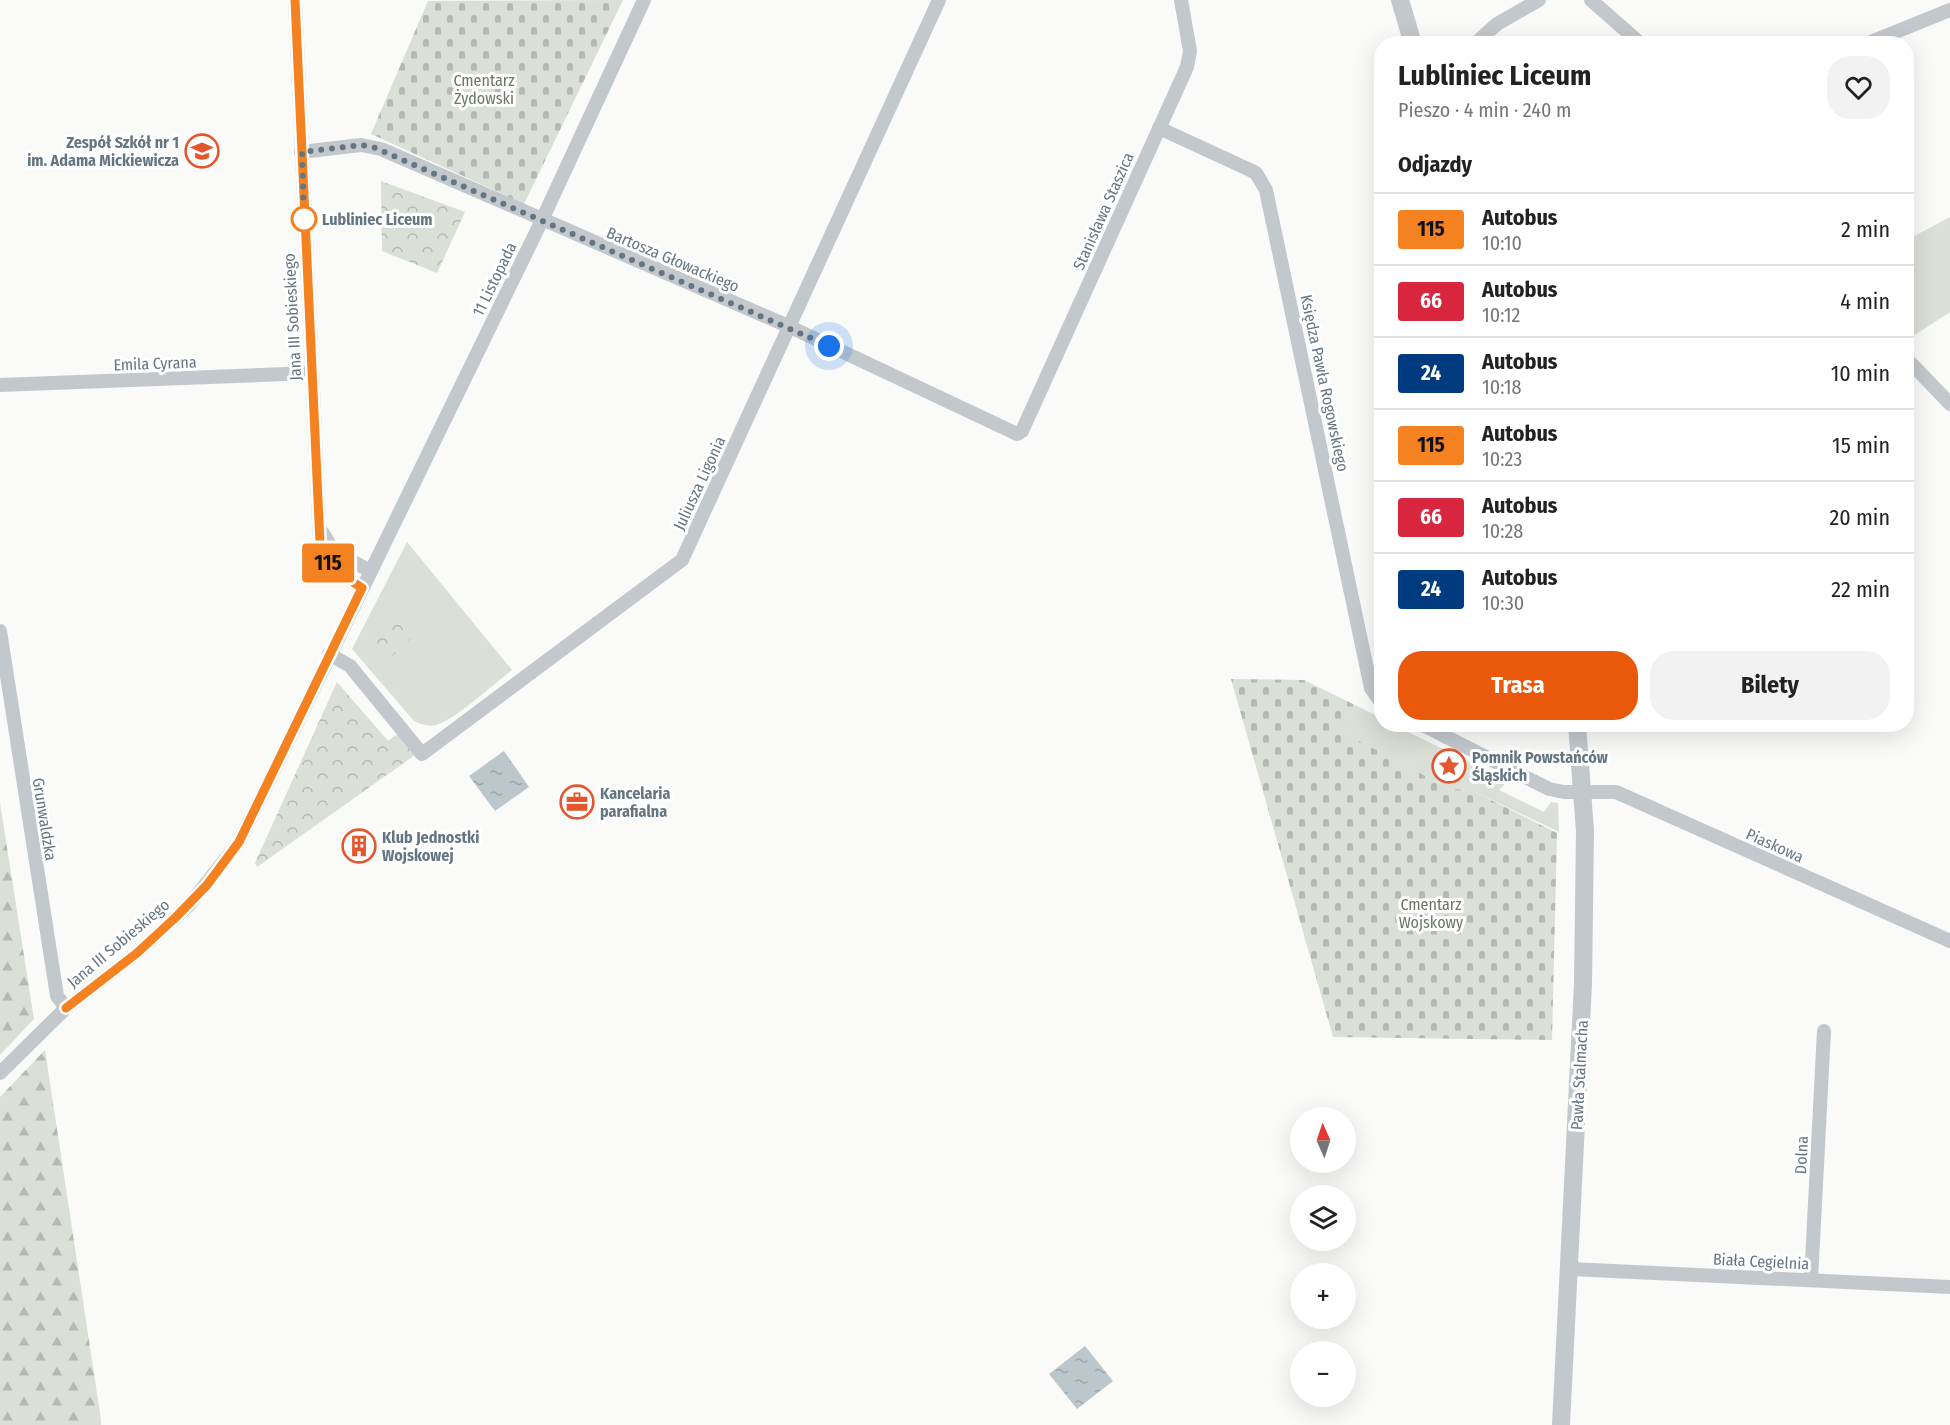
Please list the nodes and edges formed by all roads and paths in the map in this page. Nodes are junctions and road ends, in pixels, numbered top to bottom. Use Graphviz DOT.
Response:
graph roads {
  1 [pos="295,0"];
  2 [pos="644,0"];
  3 [pos="939,0"];
  4 [pos="1181,0"];
  5 [pos="1400,0"];
  6 [pos="1539,0"];
  7 [pos="1591,0"];
  8 [pos="1950,10"];
  9 [pos="1411,36"];
  10 [pos="1484,36"];
  11 [pos="1632,36"];
  12 [pos="1886,36"];
  13 [pos="1159,128"];
  14 [pos="302,152"];
  15 [pos="542,220"];
  16 [pos="788,326"];
  17 [pos="1914,370"];
  18 [pos="312,373"];
  19 [pos="0,386"];
  20 [pos="1950,404"];
  21 [pos="1022,430"];
  22 [pos="318,525"];
  23 [pos="370,571"];
  24 [pos="362,588"];
  25 [pos="0,631"];
  26 [pos="329,654"];
  27 [pos="1374,692"];
  28 [pos="1437,732"];
  29 [pos="1578,732"];
  30 [pos="1584,792"];
  31 [pos="1950,941"];
  32 [pos="66,1008"];
  33 [pos="1824,1031"];
  34 [pos="0,1073"];
  35 [pos="1571,1269"];
  36 [pos="1811,1280"];
  37 [pos="1950,1287"];
  38 [pos="1561,1425"];
  1 -- 14 [label="street, Jana III Sobieskiego"];
  2 -- 15 [label="street, 11 Listopada"];
  3 -- 16 [label="street, Juliusza Ligonia"];
  4 -- 13 [label="street, Stanisława Staszica"];
  5 -- 9 [label="street"];
  6 -- 10 [label="street"];
  7 -- 11 [label="street"];
  8 -- 12 [label="street"];
  13 -- 21 [label="street, Stanisława Staszica"];
  13 -- 27 [label="street, Księdza Pawła Rogowskiego"];
  14 -- 15 [label="street, Bartosza Głowackiego"];
  14 -- 18 [label="street, Jana III Sobieskiego"];
  15 -- 16 [label="street, Bartosza Głowackiego"];
  15 -- 23 [label="street, 11 Listopada"];
  16 -- 21 [label="street, Bartosza Głowackiego"];
  16 -- 26 [label="street, Juliusza Ligonia"];
  17 -- 20 [label="street"];
  18 -- 19 [label="street, Emila Cyrana"];
  18 -- 22 [label="street, Jana III Sobieskiego"];
  22 -- 23 [label="street, Jana III Sobieskiego"];
  22 -- 24 [label="street, Jana III Sobieskiego"];
  23 -- 24 [label="street, Jana III Sobieskiego"];
  24 -- 26 [label="street, Jana III Sobieskiego"];
  25 -- 32 [label="street, Grunwaldzka"];
  26 -- 32 [label="street, Jana III Sobieskiego"];
  28 -- 30 [label="street"];
  29 -- 30 [label="street, Pawła Stalmacha"];
  30 -- 31 [label="street, Piaskowa"];
  30 -- 35 [label="street, Pawła Stalmacha"];
  32 -- 34 [label="street, Jana III Sobieskiego"];
  33 -- 36 [label="street, Dolna"];
  35 -- 36 [label="street, Biała Cegielnia"];
  35 -- 38 [label="street, Pawła Stalmacha"];
  36 -- 37 [label="street, Biała Cegielnia"];
}
